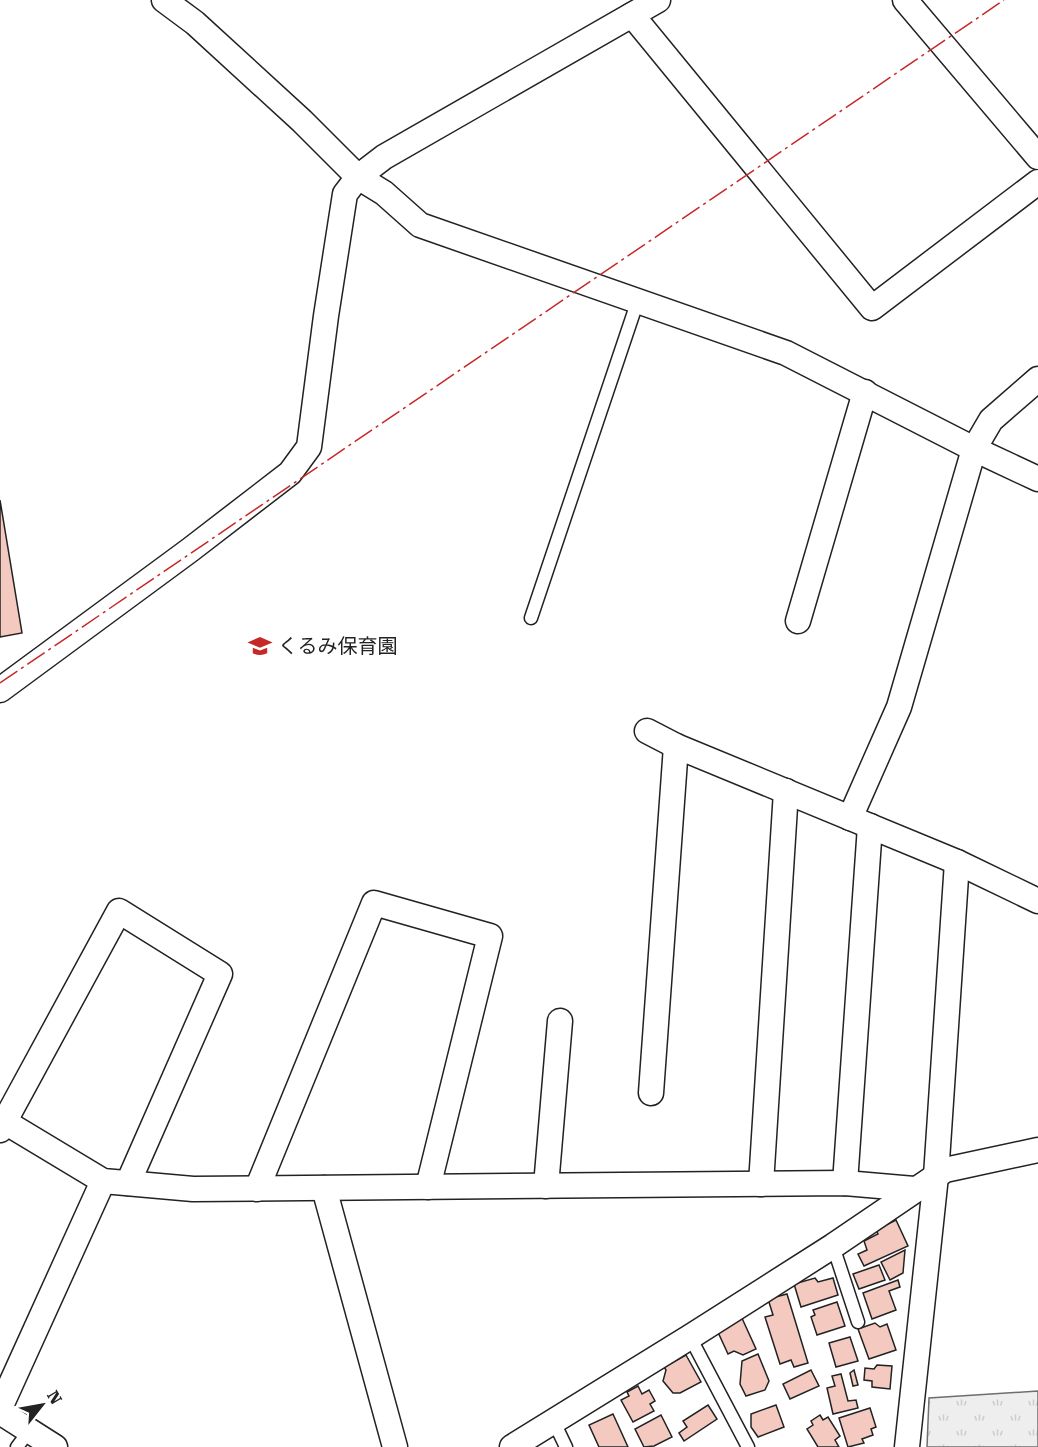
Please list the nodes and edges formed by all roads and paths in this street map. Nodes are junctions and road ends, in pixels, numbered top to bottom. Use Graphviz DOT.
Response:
graph roads {
  1 [pos="164,0"];
  2 [pos="658,0"];
  3 [pos="905,0"];
  4 [pos="632,15"];
  5 [pos="1038,157"];
  6 [pos="358,177"];
  7 [pos="1038,182"];
  8 [pos="637,303"];
  9 [pos="1038,379"];
  10 [pos="865,392"];
  11 [pos="974,449"];
  12 [pos="1038,479"];
  13 [pos="531,618"];
  14 [pos="798,621"];
  15 [pos="0,690"];
  16 [pos="647,731"];
  17 [pos="676,746"];
  18 [pos="786,791"];
  19 [pos="860,822"];
  20 [pos="957,862"];
  21 [pos="1038,901"];
  22 [pos="560,1020"];
  23 [pos="651,1092"];
  24 [pos="1,1124"];
  25 [pos="1038,1150"];
  26 [pos="936,1176"];
  27 [pos="103,1181"];
  28 [pos="128,1183"];
  29 [pos="845,1183"];
  30 [pos="760,1184"];
  31 [pos="546,1186"];
  32 [pos="428,1187"];
  33 [pos="324,1188"];
  34 [pos="257,1189"];
  35 [pos="914,1190"];
  36 [pos="833,1246"];
  37 [pos="858,1322"];
  38 [pos="690,1337"];
  39 [pos="0,1410"];
  40 [pos="554,1422"];
  41 [pos="23,1439"];
  42 [pos="55,1447"];
  43 [pos="395,1447"];
  44 [pos="512,1447"];
  45 [pos="566,1447"];
  46 [pos="748,1447"];
  47 [pos="908,1447"];
  1 -- 6 [label="street"];
  2 -- 4 [label="street"];
  3 -- 5 [label="street"];
  4 -- 6 [label="street"];
  4 -- 7 [label="street"];
  6 -- 8 [label="street"];
  6 -- 15 [label="street"];
  8 -- 10 [label="street"];
  8 -- 13 [label="lane"];
  9 -- 11 [label="street"];
  10 -- 11 [label="street"];
  10 -- 14 [label="street"];
  11 -- 12 [label="street"];
  11 -- 19 [label="street"];
  16 -- 17 [label="street"];
  17 -- 18 [label="street"];
  17 -- 23 [label="street"];
  18 -- 19 [label="street"];
  18 -- 30 [label="street"];
  19 -- 20 [label="street"];
  19 -- 29 [label="street"];
  20 -- 21 [label="street"];
  20 -- 26 [label="street"];
  22 -- 31 [label="street"];
  24 -- 27 [label="street"];
  24 -- 28 [label="street"];
  25 -- 26 [label="street"];
  26 -- 35 [label="street"];
  26 -- 47 [label="street"];
  27 -- 28 [label="street"];
  27 -- 39 [label="street"];
  28 -- 34 [label="street"];
  29 -- 30 [label="street"];
  29 -- 35 [label="street"];
  30 -- 31 [label="street"];
  31 -- 32 [label="street"];
  32 -- 33 [label="street"];
  32 -- 34 [label="street"];
  33 -- 34 [label="street"];
  33 -- 43 [label="street"];
  35 -- 36 [label="street"];
  36 -- 37 [label="lane"];
  36 -- 38 [label="street"];
  38 -- 40 [label="street"];
  38 -- 46 [label="lane"];
  39 -- 41 [label="street"];
  40 -- 44 [label="street"];
  40 -- 45 [label="lane"];
  41 -- 42 [label="street"];
}
